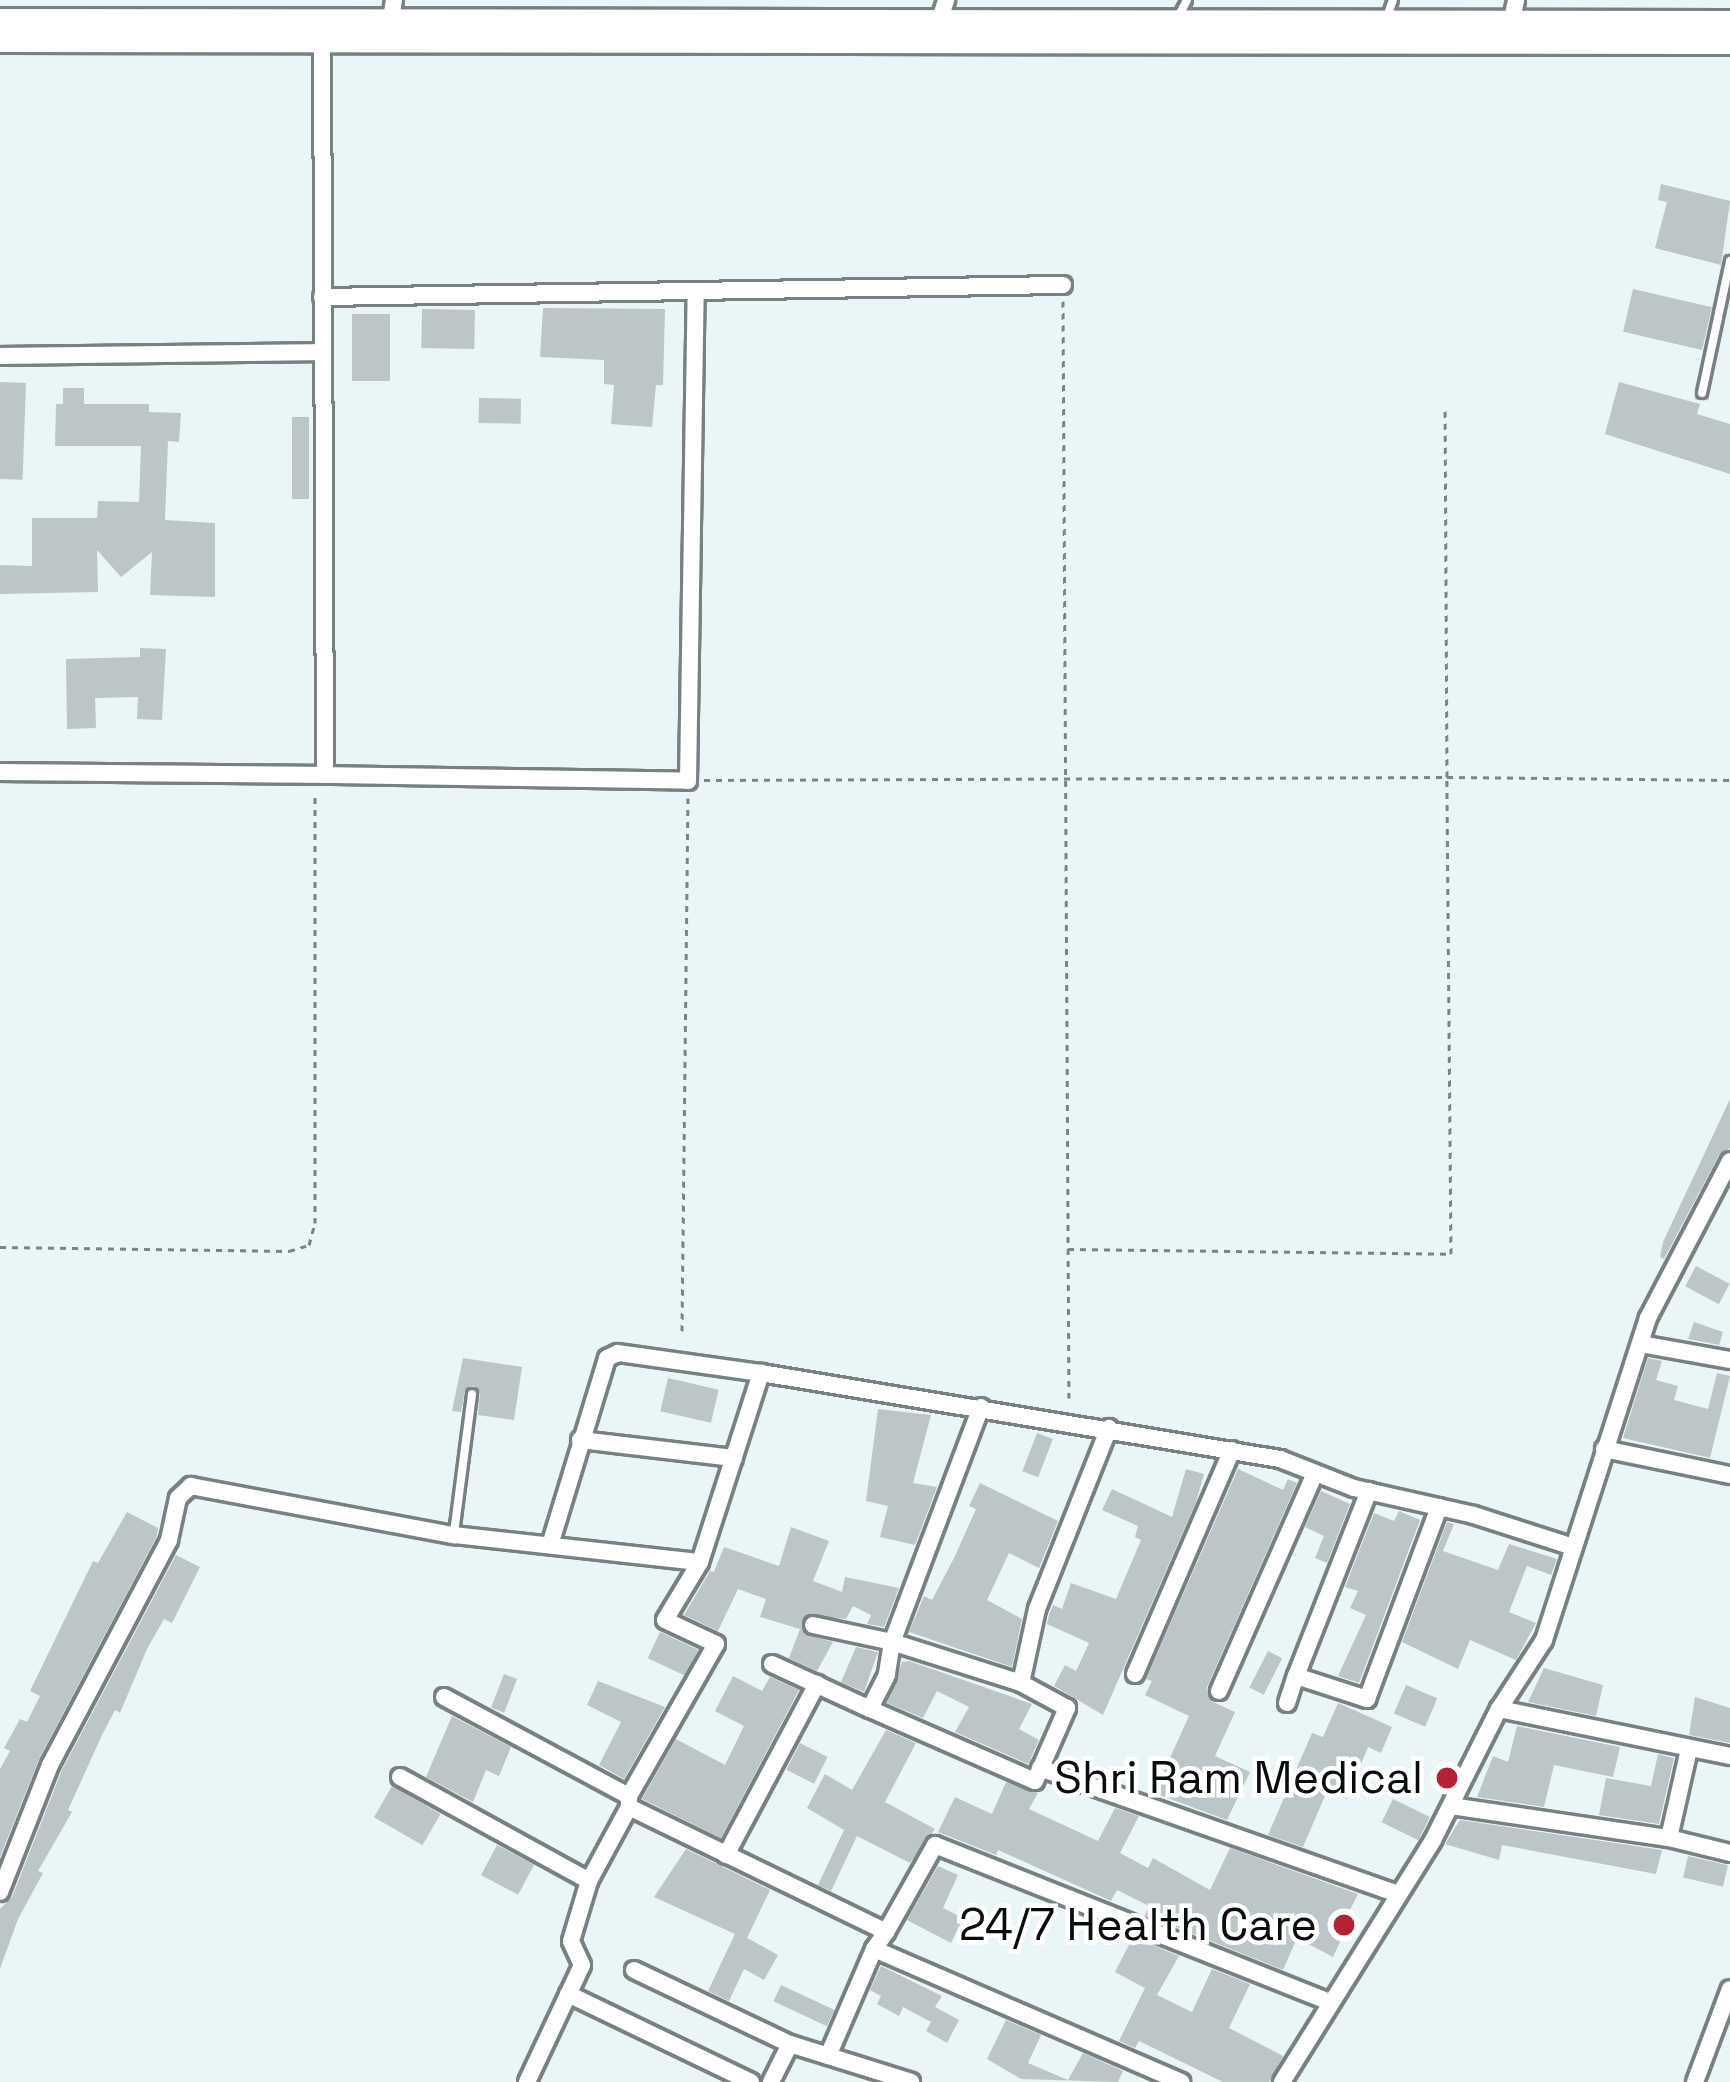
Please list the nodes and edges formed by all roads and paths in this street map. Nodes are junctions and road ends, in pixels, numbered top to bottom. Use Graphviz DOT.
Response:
graph roads {
  1 [pos="943,9"];
  2 [pos="393,10"];
  3 [pos="1181,10"];
  4 [pos="1304,10"];
  5 [pos="1389,11"];
  6 [pos="1513,12"];
  7 [pos="0,21"];
  8 [pos="1730,23"];
  9 [pos="322,38"];
  10 [pos="0,40"];
  11 [pos="1730,42"];
  12 [pos="1730,261"];
  13 [pos="1063,285"];
  14 [pos="696,292"];
  15 [pos="322,297"];
  16 [pos="322,352"];
  17 [pos="0,356"];
  18 [pos="1702,393"];
  19 [pos="1444,410"];
  20 [pos="0,772"];
  21 [pos="320,775"];
  22 [pos="1067,777"];
  23 [pos="1447,777"];
  24 [pos="1730,780"];
  25 [pos="688,781"];
  26 [pos="1730,1161"];
  27 [pos="0,1247"];
  28 [pos="1068,1249"];
  29 [pos="682,1330"];
  30 [pos="1642,1344"];
  31 [pos="1730,1360"];
  32 [pos="761,1373"];
  33 [pos="472,1394"];
  34 [pos="1069,1397"];
  35 [pos="981,1407"];
  36 [pos="1109,1428"];
  37 [pos="580,1440"];
  38 [pos="1604,1449"];
  39 [pos="1232,1450"];
  40 [pos="734,1458"];
  41 [pos="1315,1473"];
  42 [pos="1730,1474"];
  43 [pos="1369,1492"];
  44 [pos="1438,1507"];
  45 [pos="454,1535"];
  46 [pos="550,1546"];
  47 [pos="1574,1546"];
  48 [pos="700,1562"];
  49 [pos="812,1625"];
  50 [pos="892,1642"];
  51 [pos="772,1664"];
  52 [pos="1135,1674"];
  53 [pos="1296,1676"];
  54 [pos="817,1684"];
  55 [pos="1021,1684"];
  56 [pos="1219,1691"];
  57 [pos="444,1697"];
  58 [pos="1287,1703"];
  59 [pos="871,1709"];
  60 [pos="1499,1709"];
  61 [pos="1689,1748"];
  62 [pos="1730,1756"];
  63 [pos="1040,1768"];
  64 [pos="400,1777"];
  65 [pos="629,1802"];
  66 [pos="1451,1806"];
  67 [pos="1669,1838"];
  68 [pos="1730,1853"];
  69 [pos="726,1856"];
  70 [pos="589,1880"];
  71 [pos="0,1892"];
  72 [pos="1398,1894"];
  73 [pos="886,1932"];
  74 [pos="874,1949"];
  75 [pos="634,1970"];
  76 [pos="1730,1989"];
  77 [pos="568,1994"];
  78 [pos="1330,2002"];
  79 [pos="790,2044"];
  80 [pos="828,2056"];
  81 [pos="529,2081"];
  82 [pos="751,2082"];
  83 [pos="771,2082"];
  84 [pos="911,2082"];
  85 [pos="1181,2082"];
  86 [pos="1282,2082"];
  87 [pos="1695,2082"];
  1 -- 2 [label="main road"];
  1 -- 3 [label="main road"];
  2 -- 7 [label="main road"];
  3 -- 4 [label="main road"];
  4 -- 5 [label="main road"];
  5 -- 6 [label="main road"];
  6 -- 8 [label="main road"];
  9 -- 10 [label="main road"];
  9 -- 11 [label="main road"];
  9 -- 15 [label="street"];
  12 -- 18 [label="lane"];
  13 -- 14 [label="street"];
  13 -- 22 [label="path"];
  14 -- 15 [label="street"];
  14 -- 25 [label="street"];
  15 -- 16 [label="street"];
  16 -- 17 [label="street"];
  16 -- 21 [label="street"];
  19 -- 23 [label="path"];
  20 -- 21 [label="street"];
  21 -- 25 [label="street"];
  21 -- 27 [label="path"];
  22 -- 23 [label="path"];
  22 -- 25 [label="path"];
  22 -- 28 [label="path"];
  23 -- 24 [label="path"];
  23 -- 28 [label="path"];
  25 -- 29 [label="path"];
  26 -- 30 [label="street"];
  28 -- 34 [label="path"];
  30 -- 31 [label="street"];
  30 -- 38 [label="street"];
  32 -- 35 [label="street"];
  32 -- 37 [label="street"];
  32 -- 40 [label="street"];
  33 -- 45 [label="lane"];
  35 -- 36 [label="street"];
  35 -- 50 [label="street"];
  36 -- 39 [label="street"];
  36 -- 55 [label="street"];
  37 -- 40 [label="street"];
  37 -- 46 [label="street"];
  38 -- 42 [label="street"];
  38 -- 47 [label="street"];
  39 -- 41 [label="street"];
  39 -- 52 [label="street"];
  40 -- 48 [label="street"];
  41 -- 43 [label="street"];
  41 -- 56 [label="street"];
  43 -- 44 [label="street"];
  43 -- 53 [label="street"];
  44 -- 47 [label="street"];
  44 -- 53 [label="street"];
  45 -- 46 [label="street"];
  45 -- 71 [label="street"];
  46 -- 48 [label="street"];
  47 -- 60 [label="street"];
  48 -- 65 [label="street"];
  49 -- 50 [label="street"];
  50 -- 55 [label="street"];
  50 -- 59 [label="street"];
  51 -- 54 [label="street"];
  53 -- 58 [label="street"];
  54 -- 59 [label="street"];
  54 -- 69 [label="street"];
  55 -- 63 [label="street"];
  57 -- 65 [label="street"];
  59 -- 63 [label="street"];
  60 -- 61 [label="street"];
  60 -- 66 [label="street"];
  61 -- 62 [label="street"];
  61 -- 67 [label="street"];
  63 -- 72 [label="street"];
  64 -- 70 [label="street"];
  65 -- 69 [label="street"];
  65 -- 70 [label="street"];
  66 -- 67 [label="street"];
  66 -- 72 [label="street"];
  67 -- 68 [label="street"];
  69 -- 73 [label="street"];
  70 -- 77 [label="street"];
  72 -- 78 [label="street"];
  73 -- 74 [label="street"];
  73 -- 78 [label="street"];
  74 -- 80 [label="street"];
  74 -- 85 [label="street"];
  75 -- 79 [label="street"];
  76 -- 87 [label="street"];
  77 -- 81 [label="street"];
  77 -- 82 [label="street"];
  78 -- 86 [label="street"];
  79 -- 80 [label="street"];
  79 -- 83 [label="street"];
  80 -- 84 [label="street"];
}
